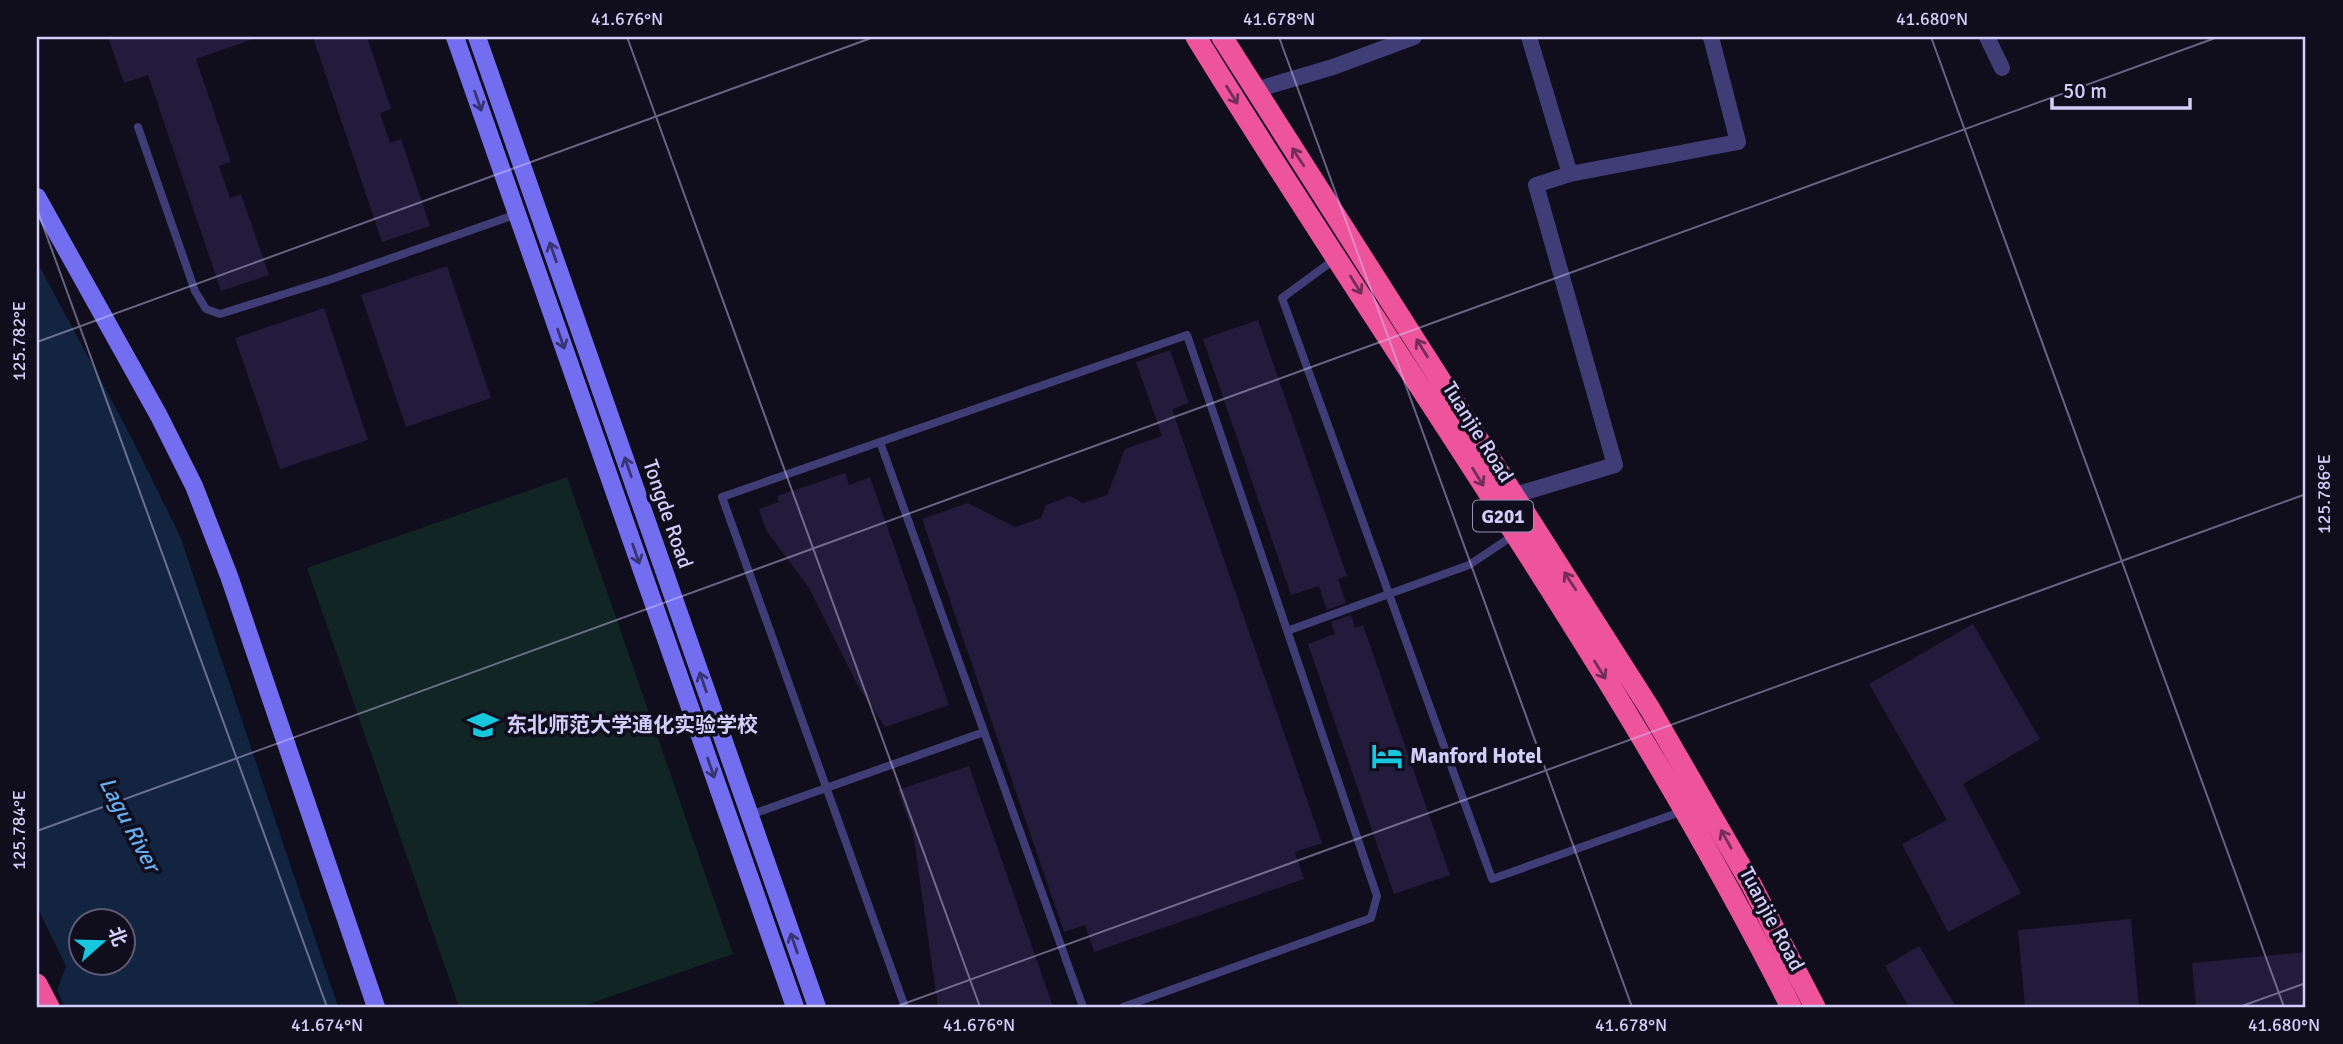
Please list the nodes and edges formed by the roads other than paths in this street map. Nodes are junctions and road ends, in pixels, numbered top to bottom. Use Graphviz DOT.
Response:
graph roads {
  1 [pos="455,37"];
  2 [pos="477,37"];
  3 [pos="1196,37"];
  4 [pos="1222,37"];
  5 [pos="1414,37"];
  6 [pos="1530,37"];
  7 [pos="1711,37"];
  8 [pos="1987,37"];
  9 [pos="2002,68"];
  10 [pos="1255,90"];
  11 [pos="138,127"];
  12 [pos="1570,174"];
  13 [pos="37,197"];
  14 [pos="517,214"];
  15 [pos="1337,257"];
  16 [pos="880,442"];
  17 [pos="1516,495"];
  18 [pos="1514,535"];
  19 [pos="1389,595"];
  20 [pos="1287,631"];
  21 [pos="984,732"];
  22 [pos="826,787"];
  23 [pos="1684,810"];
  24 [pos="750,815"];
  25 [pos="37,984"];
  26 [pos="49,1007"];
  27 [pos="376,1007"];
  28 [pos="795,1007"];
  29 [pos="817,1007"];
  30 [pos="905,1007"];
  31 [pos="1083,1007"];
  32 [pos="1123,1007"];
  33 [pos="1791,1007"];
  34 [pos="1815,1007"];
  1 -- 14 [label="main road, Tongde Road, one-way"];
  24 -- 2 [label="main road, Tongde Road, one-way"];
  3 -- 15 [label="highway, Tuanjie Road / G201, one-way"];
  4 -- 10 [label="highway, Tuanjie Road / G201"];
  5 -- 10 [label="street"];
  6 -- 12 [label="street"];
  7 -- 12 [label="street"];
  8 -- 9 [label="street"];
  17 -- 10 [label="highway, Tuanjie Road / G201, one-way"];
  11 -- 14 [label="lane"];
  12 -- 17 [label="street"];
  13 -- 27 [label="main road"];
  14 -- 28 [label="main road, Tongde Road, one-way"];
  15 -- 18 [label="highway, Tuanjie Road / G201, one-way"];
  15 -- 19 [label="lane"];
  16 -- 20 [label="lane"];
  16 -- 21 [label="lane"];
  16 -- 22 [label="lane"];
  34 -- 17 [label="highway, Tuanjie Road / G201, one-way"];
  18 -- 19 [label="lane"];
  18 -- 23 [label="highway, Tuanjie Road / G201, one-way"];
  19 -- 20 [label="lane"];
  19 -- 23 [label="lane"];
  20 -- 32 [label="lane"];
  21 -- 22 [label="lane"];
  21 -- 31 [label="lane"];
  22 -- 24 [label="lane"];
  22 -- 30 [label="lane"];
  23 -- 33 [label="highway, Tuanjie Road / G201"];
  29 -- 24 [label="main road, Tongde Road, one-way"];
  25 -- 26 [label="highway"];
}
